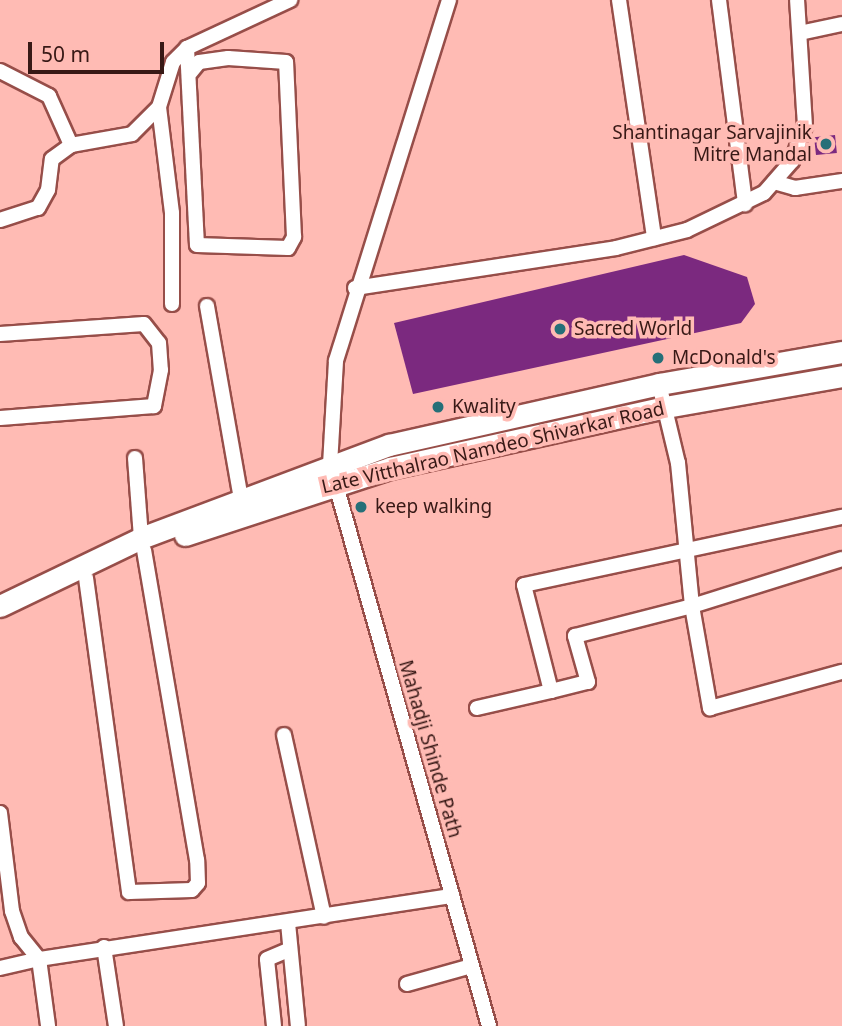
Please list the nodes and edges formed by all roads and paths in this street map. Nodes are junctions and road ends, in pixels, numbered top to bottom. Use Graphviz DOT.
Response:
graph roads {
  1 [pos="290,0"];
  2 [pos="449,0"];
  3 [pos="620,0"];
  4 [pos="719,0"];
  5 [pos="797,0"];
  6 [pos="842,24"];
  7 [pos="800,33"];
  8 [pos="187,48"];
  9 [pos="0,71"];
  10 [pos="191,72"];
  11 [pos="159,107"];
  12 [pos="71,145"];
  13 [pos="842,181"];
  14 [pos="774,182"];
  15 [pos="745,204"];
  16 [pos="0,220"];
  17 [pos="654,238"];
  18 [pos="355,288"];
  19 [pos="172,304"];
  20 [pos="207,306"];
  21 [pos="0,334"];
  22 [pos="842,352"];
  23 [pos="842,376"];
  24 [pos="659,384"];
  25 [pos="665,407"];
  26 [pos="0,418"];
  27 [pos="135,458"];
  28 [pos="332,473"];
  29 [pos="241,498"];
  30 [pos="842,517"];
  31 [pos="143,544"];
  32 [pos="685,554"];
  33 [pos="842,559"];
  34 [pos="86,578"];
  35 [pos="0,606"];
  36 [pos="692,606"];
  37 [pos="0,622"];
  38 [pos="842,672"];
  39 [pos="551,691"];
  40 [pos="477,708"];
  41 [pos="284,735"];
  42 [pos="0,813"];
  43 [pos="452,896"];
  44 [pos="6,913"];
  45 [pos="324,917"];
  46 [pos="288,923"];
  47 [pos="104,947"];
  48 [pos="290,949"];
  49 [pos="37,954"];
  50 [pos="471,966"];
  51 [pos="0,968"];
  52 [pos="407,984"];
  53 [pos="48,1026"];
  54 [pos="116,1026"];
  55 [pos="274,1026"];
  56 [pos="298,1026"];
  57 [pos="488,1026"];
  1 -- 8 [label="street"];
  2 -- 18 [label="street, Mahadji Shinde Path"];
  3 -- 17 [label="street"];
  4 -- 15 [label="street"];
  5 -- 7 [label="street"];
  6 -- 7 [label="street"];
  7 -- 14 [label="street"];
  8 -- 10 [label="street"];
  8 -- 11 [label="street"];
  9 -- 12 [label="street"];
  10 -- 10 [label="street"];
  11 -- 12 [label="street"];
  11 -- 19 [label="street"];
  12 -- 16 [label="street"];
  13 -- 14 [label="street"];
  14 -- 15 [label="street"];
  15 -- 17 [label="street"];
  17 -- 18 [label="street"];
  18 -- 28 [label="street, Mahadji Shinde Path"];
  20 -- 29 [label="street"];
  21 -- 26 [label="street"];
  22 -- 24 [label="main road, Late Vitthalrao Namdeo Shivarkar Road"];
  23 -- 25 [label="main road, Late Vitthalrao Namdeo Shivarkar Road"];
  24 -- 25 [label="street"];
  24 -- 28 [label="main road, Late Vitthalrao Namdeo Shivarkar Road"];
  25 -- 28 [label="main road, Late Vitthalrao Namdeo Shivarkar Road"];
  25 -- 32 [label="street"];
  27 -- 31 [label="street"];
  28 -- 29 [label="main road, Late Vitthalrao Namdeo Shivarkar Road"];
  28 -- 31 [label="main road, Late Vitthalrao Namdeo Shivarkar Road"];
  28 -- 43 [label="street, Mahadji Shinde Path"];
  29 -- 31 [label="main road, Late Vitthalrao Namdeo Shivarkar Road"];
  30 -- 32 [label="street"];
  31 -- 34 [label="main road, Late Vitthalrao Namdeo Shivarkar Road"];
  31 -- 34 [label="street"];
  31 -- 35 [label="main road, Late Vitthalrao Namdeo Shivarkar Road"];
  32 -- 36 [label="street"];
  32 -- 39 [label="street"];
  33 -- 36 [label="street"];
  34 -- 37 [label="main road, Late Vitthalrao Namdeo Shivarkar Road"];
  36 -- 38 [label="street"];
  36 -- 39 [label="street"];
  39 -- 40 [label="street"];
  41 -- 45 [label="street"];
  42 -- 44 [label="street"];
  43 -- 45 [label="street"];
  43 -- 50 [label="street, Mahadji Shinde Path"];
  44 -- 49 [label="street"];
  45 -- 46 [label="street"];
  46 -- 47 [label="street"];
  46 -- 48 [label="street"];
  47 -- 49 [label="street"];
  47 -- 54 [label="street"];
  48 -- 55 [label="street"];
  48 -- 56 [label="street"];
  49 -- 51 [label="street"];
  49 -- 53 [label="street"];
  50 -- 52 [label="street"];
  50 -- 57 [label="street, Mahadji Shinde Path"];
}
